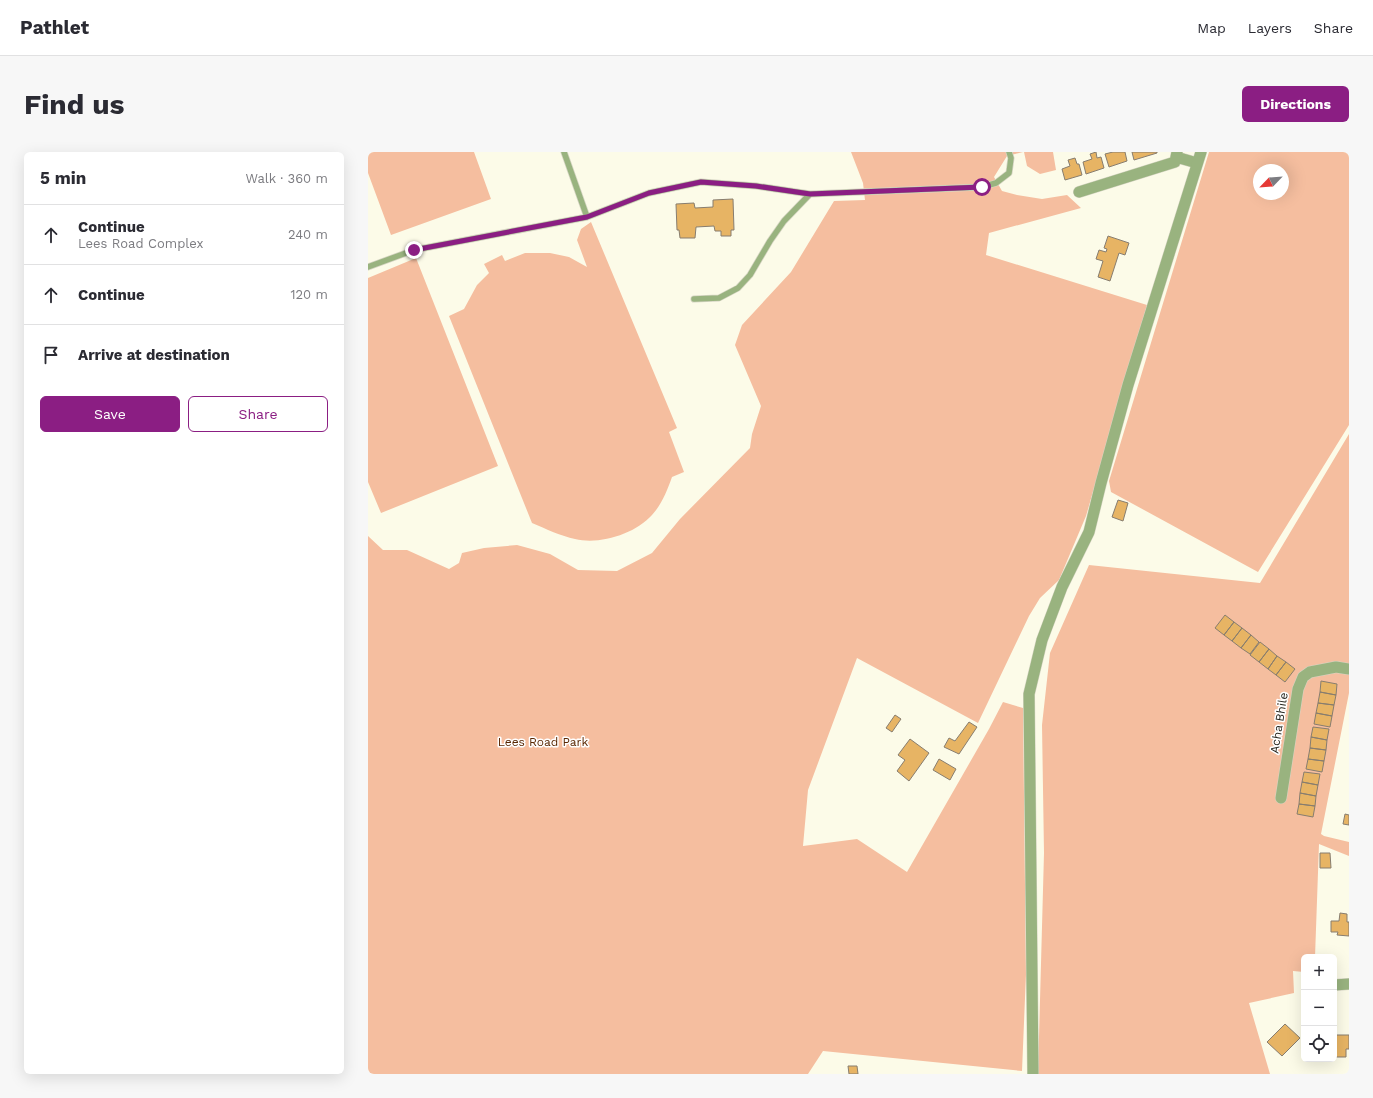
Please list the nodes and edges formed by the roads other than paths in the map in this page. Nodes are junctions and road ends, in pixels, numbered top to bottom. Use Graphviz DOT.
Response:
graph roads {
  1 [pos="564,152"];
  2 [pos="1010,152"];
  3 [pos="1177,154"];
  4 [pos="1199,157"];
  5 [pos="1079,192"];
  6 [pos="810,194"];
  7 [pos="587,217"];
  8 [pos="368,267"];
  9 [pos="694,299"];
  10 [pos="1349,670"];
  11 [pos="1281,798"];
  12 [pos="1349,984"];
  13 [pos="1337,985"];
  14 [pos="1032,1074"];
  1 -- 7 [label="lane"];
  2 -- 6 [label="lane"];
  3 -- 4 [label="street"];
  3 -- 5 [label="street"];
  4 -- 14 [label="street"];
  6 -- 7 [label="lane"];
  6 -- 9 [label="lane"];
  7 -- 8 [label="lane"];
  10 -- 11 [label="street, Acha Bhile"];
  12 -- 13 [label="street"];
}
